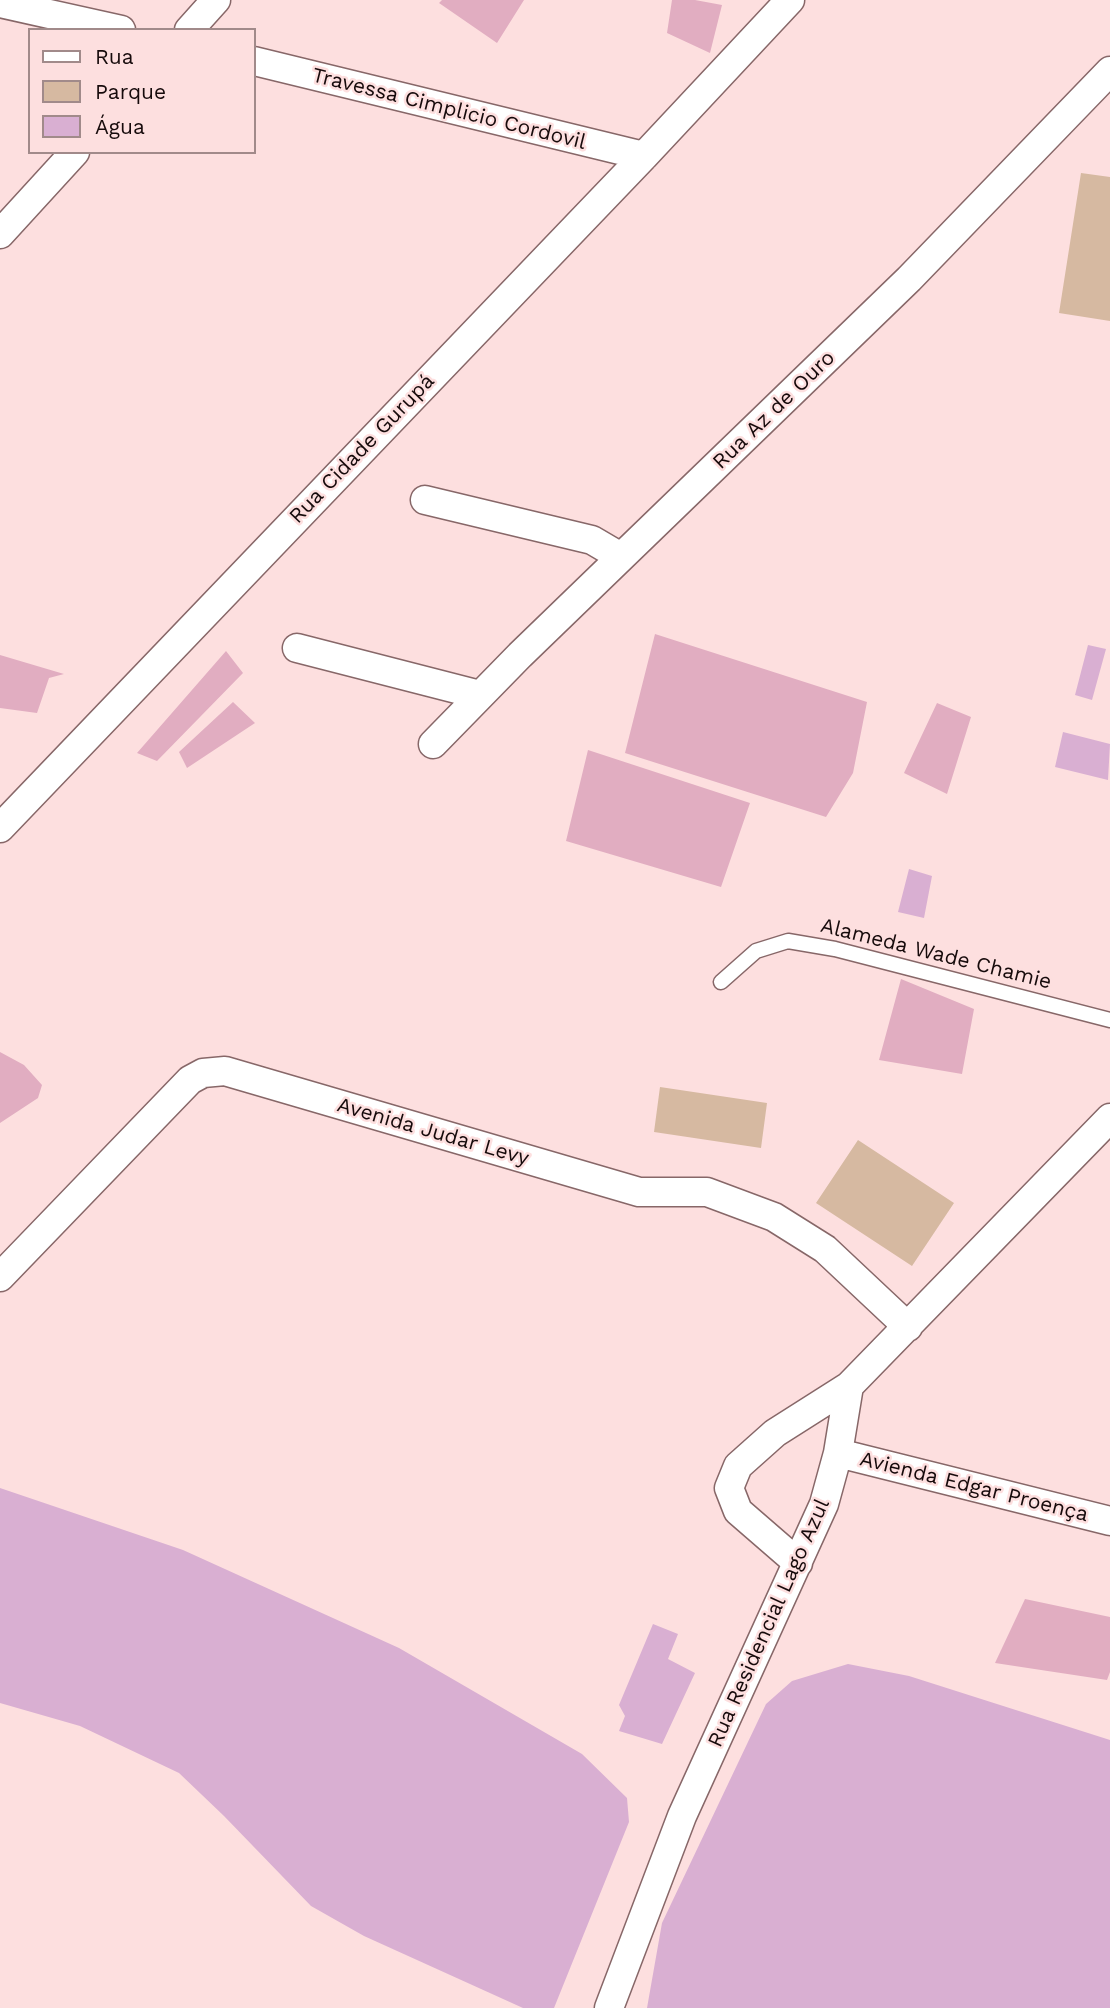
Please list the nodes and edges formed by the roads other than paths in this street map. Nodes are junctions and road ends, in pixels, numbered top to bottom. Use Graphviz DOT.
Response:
graph roads {
  1 [pos="216,0"];
  2 [pos="790,0"];
  3 [pos="0,3"];
  4 [pos="112,28"];
  5 [pos="191,28"];
  6 [pos="256,61"];
  7 [pos="1110,71"];
  8 [pos="73,154"];
  9 [pos="644,156"];
  10 [pos="0,234"];
  11 [pos="425,500"];
  12 [pos="621,557"];
  13 [pos="297,648"];
  14 [pos="480,695"];
  15 [pos="433,744"];
  16 [pos="0,828"];
  17 [pos="722,982"];
  18 [pos="1110,1020"];
  19 [pos="1110,1118"];
  20 [pos="0,1277"];
  21 [pos="908,1326"];
  22 [pos="849,1386"];
  23 [pos="838,1453"];
  24 [pos="1110,1521"];
  25 [pos="798,1563"];
  26 [pos="614,1996"];
  1 -- 5 [label="street"];
  2 -- 9 [label="street, Rua Cidade Gurupá"];
  3 -- 4 [label="street"];
  6 -- 9 [label="street, Travessa Cimplicio Cordovil"];
  7 -- 12 [label="street, Rua Az de Ouro"];
  8 -- 10 [label="street"];
  9 -- 16 [label="street, Rua Cidade Gurupá"];
  11 -- 12 [label="street"];
  12 -- 14 [label="street, Rua Az de Ouro"];
  13 -- 14 [label="street"];
  14 -- 15 [label="street, Rua Az de Ouro"];
  17 -- 18 [label="lane, Alameda Wade Chamie"];
  19 -- 21 [label="street"];
  20 -- 21 [label="street, Avenida Judar Levy"];
  21 -- 22 [label="street"];
  22 -- 23 [label="street, Rua Residencial Lago Azul"];
  22 -- 25 [label="street"];
  23 -- 24 [label="street, Avienda Edgar Proença"];
  23 -- 25 [label="street, Rua Residencial Lago Azul"];
  25 -- 26 [label="street, Rua Residencial Lago Azul"];
}
